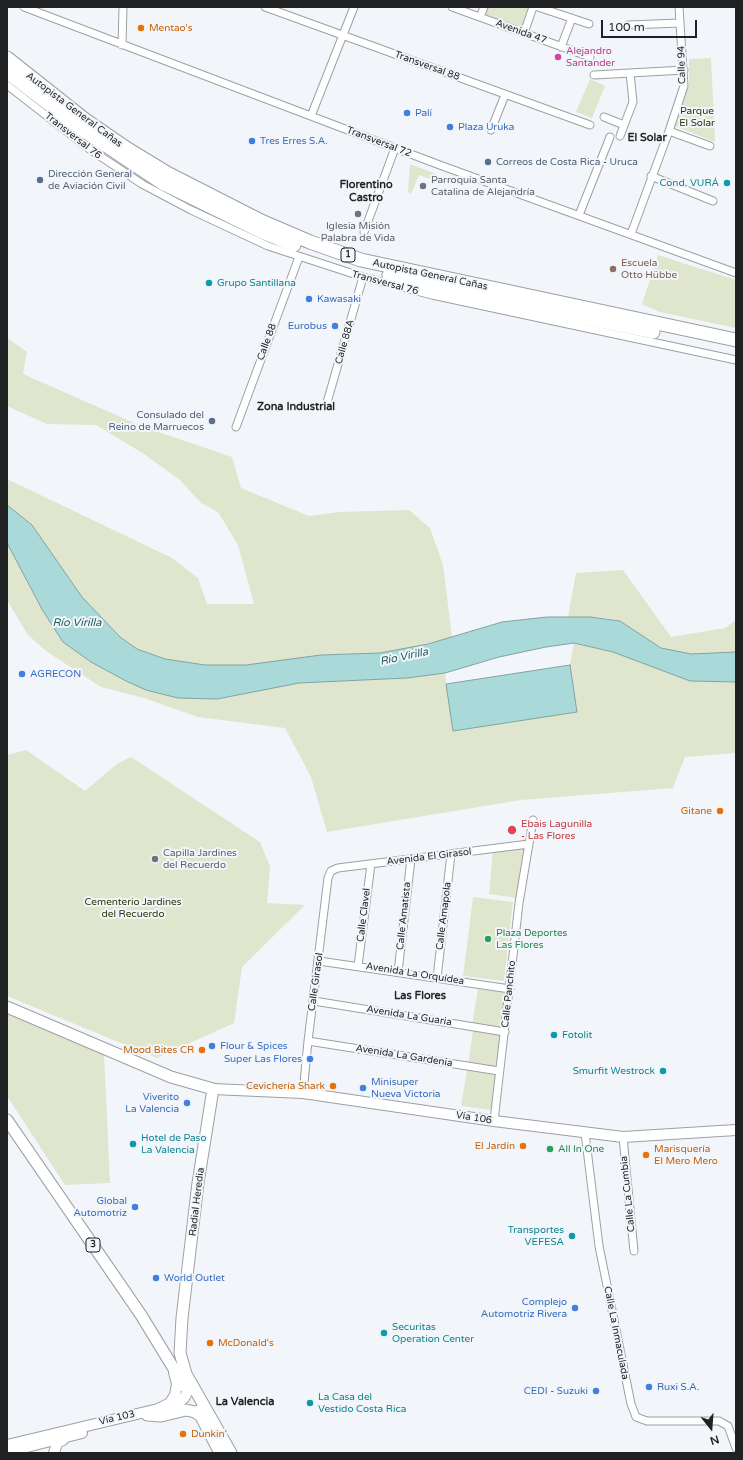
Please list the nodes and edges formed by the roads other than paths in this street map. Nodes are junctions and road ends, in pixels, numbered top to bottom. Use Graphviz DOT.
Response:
graph roads {
  1 [pos="24,7"];
  2 [pos="123,7"];
  3 [pos="265,7"];
  4 [pos="354,7"];
  5 [pos="452,7"];
  6 [pos="484,7"];
  7 [pos="533,7"];
  8 [pos="538,7"];
  9 [pos="679,7"];
  10 [pos="480,17"];
  11 [pos="572,18"];
  12 [pos="680,23"];
  13 [pos="589,24"];
  14 [pos="628,25"];
  15 [pos="524,33"];
  16 [pos="343,36"];
  17 [pos="122,45"];
  18 [pos="561,47"];
  19 [pos="590,57"];
  20 [pos="7,58"];
  21 [pos="684,70"];
  22 [pos="7,72"];
  23 [pos="630,73"];
  24 [pos="594,75"];
  25 [pos="7,84"];
  26 [pos="505,95"];
  27 [pos="311,116"];
  28 [pos="604,117"];
  29 [pos="590,125"];
  30 [pos="624,125"];
  31 [pos="492,130"];
  32 [pos="669,131"];
  33 [pos="620,136"];
  34 [pos="610,137"];
  35 [pos="710,146"];
  36 [pos="395,148"];
  37 [pos="652,176"];
  38 [pos="713,201"];
  39 [pos="579,215"];
  40 [pos="364,232"];
  41 [pos="631,234"];
  42 [pos="299,257"];
  43 [pos="736,273"];
  44 [pos="363,277"];
  45 [pos="736,340"];
  46 [pos="736,349"];
  47 [pos="736,360"];
  48 [pos="326,406"];
  49 [pos="236,427"];
  50 [pos="533,820"];
  51 [pos="529,844"];
  52 [pos="451,854"];
  53 [pos="411,860"];
  54 [pos="371,864"];
  55 [pos="331,872"];
  56 [pos="319,961"];
  57 [pos="358,966"];
  58 [pos="398,972"];
  59 [pos="436,978"];
  60 [pos="510,989"];
  61 [pos="314,1001"];
  62 [pos="7,1007"];
  63 [pos="7,1011"];
  64 [pos="505,1032"];
  65 [pos="308,1041"];
  66 [pos="102,1048"];
  67 [pos="499,1071"];
  68 [pos="213,1089"];
  69 [pos="303,1093"];
  70 [pos="7,1120"];
  71 [pos="494,1121"];
  72 [pos="736,1130"];
  73 [pos="585,1132"];
  74 [pos="622,1137"];
  75 [pos="634,1251"];
  76 [pos="141,1315"];
  77 [pos="180,1346"];
  78 [pos="163,1350"];
  79 [pos="186,1374"];
  80 [pos="188,1391"];
  81 [pos="147,1415"];
  82 [pos="202,1417"];
  83 [pos="110,1425"];
  84 [pos="207,1428"];
  85 [pos="53,1433"];
  86 [pos="24,1441"];
  87 [pos="39,1443"];
  88 [pos="7,1445"];
  89 [pos="7,1448"];
  90 [pos="736,1448"];
  91 [pos="7,1452"];
  92 [pos="54,1453"];
  93 [pos="213,1453"];
  94 [pos="220,1453"];
  95 [pos="231,1453"];
  1 -- 17 [label="street, Transversal 72"];
  2 -- 17 [label="street"];
  3 -- 16 [label="street, Transversal 88"];
  4 -- 16 [label="street"];
  5 -- 10 [label="street, Avenida 47"];
  6 -- 10 [label="street"];
  7 -- 15 [label="street"];
  8 -- 11 [label="street"];
  9 -- 12 [label="street, Calle 94"];
  10 -- 15 [label="street, Avenida 47"];
  11 -- 13 [label="street"];
  11 -- 18 [label="street"];
  12 -- 14 [label="street"];
  12 -- 21 [label="street, Calle 94"];
  15 -- 18 [label="street, Avenida 47"];
  16 -- 26 [label="street, Transversal 88"];
  16 -- 27 [label="street"];
  17 -- 27 [label="street, Transversal 72"];
  18 -- 19 [label="street, Avenida 47"];
  20 -- 45 [label="highway, Autopista General Cañas / 1"];
  21 -- 23 [label="street"];
  21 -- 32 [label="street, Calle 94"];
  22 -- 46 [label="highway, Autopista General Cañas / 1"];
  23 -- 24 [label="street"];
  23 -- 30 [label="street"];
  25 -- 42 [label="street, Transversal 76"];
  26 -- 29 [label="street, Transversal 88"];
  26 -- 31 [label="street"];
  27 -- 36 [label="street, Transversal 72"];
  28 -- 30 [label="street"];
  30 -- 33 [label="street"];
  32 -- 35 [label="street"];
  32 -- 37 [label="street, Calle 94"];
  34 -- 39 [label="street"];
  36 -- 39 [label="street, Transversal 72"];
  36 -- 40 [label="street"];
  37 -- 38 [label="street"];
  37 -- 41 [label="street, Calle 94"];
  39 -- 41 [label="street, Transversal 72"];
  41 -- 43 [label="street, Transversal 72"];
  42 -- 44 [label="street, Transversal 76"];
  42 -- 49 [label="street, Calle 88"];
  44 -- 47 [label="street, Transversal 76"];
  44 -- 48 [label="street, Calle 88A"];
  50 -- 51 [label="street, Calle Panchito"];
  51 -- 52 [label="street, Avenida El Girasol"];
  51 -- 60 [label="street, Calle Panchito"];
  52 -- 53 [label="street, Avenida El Girasol"];
  52 -- 59 [label="street, Calle Amapola"];
  53 -- 54 [label="street, Avenida El Girasol"];
  53 -- 58 [label="street, Calle Amatista"];
  54 -- 55 [label="street, Avenida El Girasol"];
  54 -- 57 [label="street, Calle Clavel"];
  55 -- 56 [label="street, Calle Girasol"];
  56 -- 57 [label="street, Avenida La Orquídea"];
  56 -- 61 [label="street, Calle Girasol"];
  57 -- 58 [label="street, Avenida La Orquídea"];
  58 -- 59 [label="street, Avenida La Orquídea"];
  59 -- 60 [label="street, Avenida La Orquídea"];
  60 -- 64 [label="street, Calle Panchito"];
  61 -- 64 [label="street, Avenida La Guaria"];
  61 -- 65 [label="street, Calle Girasol"];
  62 -- 66 [label="main road"];
  63 -- 66 [label="main road"];
  64 -- 67 [label="street, Calle Panchito"];
  65 -- 67 [label="street, Avenida La Gardenia"];
  65 -- 69 [label="street, Calle Girasol"];
  66 -- 68 [label="main road"];
  67 -- 71 [label="street, Calle Panchito"];
  68 -- 69 [label="main road, Vía 106"];
  68 -- 77 [label="main road, Radial Heredia"];
  69 -- 71 [label="main road, Vía 106"];
  70 -- 76 [label="main road, 3"];
  71 -- 73 [label="main road, Vía 106"];
  72 -- 74 [label="main road, Vía 106"];
  73 -- 74 [label="main road, Vía 106"];
  73 -- 90 [label="street, Calle La Inmaculada"];
  74 -- 75 [label="street, Calle La Cumbia"];
  76 -- 77 [label="main road"];
  76 -- 78 [label="main road, 3"];
  77 -- 79 [label="main road, Radial Heredia"];
  78 -- 80 [label="main road, 3"];
  78 -- 85 [label="main road, Vía 103"];
  79 -- 80 [label="main road"];
  79 -- 95 [label="main road, Radial Heredia"];
  80 -- 81 [label="main road, Vía 103"];
  80 -- 82 [label="main road, 3"];
  81 -- 82 [label="main road"];
  81 -- 83 [label="main road, Vía 103"];
  82 -- 84 [label="main road, 3"];
  83 -- 87 [label="main road, Vía 103"];
  83 -- 92 [label="main road"];
  84 -- 93 [label="main road"];
  84 -- 94 [label="main road, 3"];
  85 -- 86 [label="main road, Vía 103"];
  85 -- 87 [label="main road"];
  86 -- 87 [label="main road"];
  86 -- 88 [label="main road, Vía 103"];
  86 -- 89 [label="main road"];
  87 -- 91 [label="main road, Vía 103"];
}
